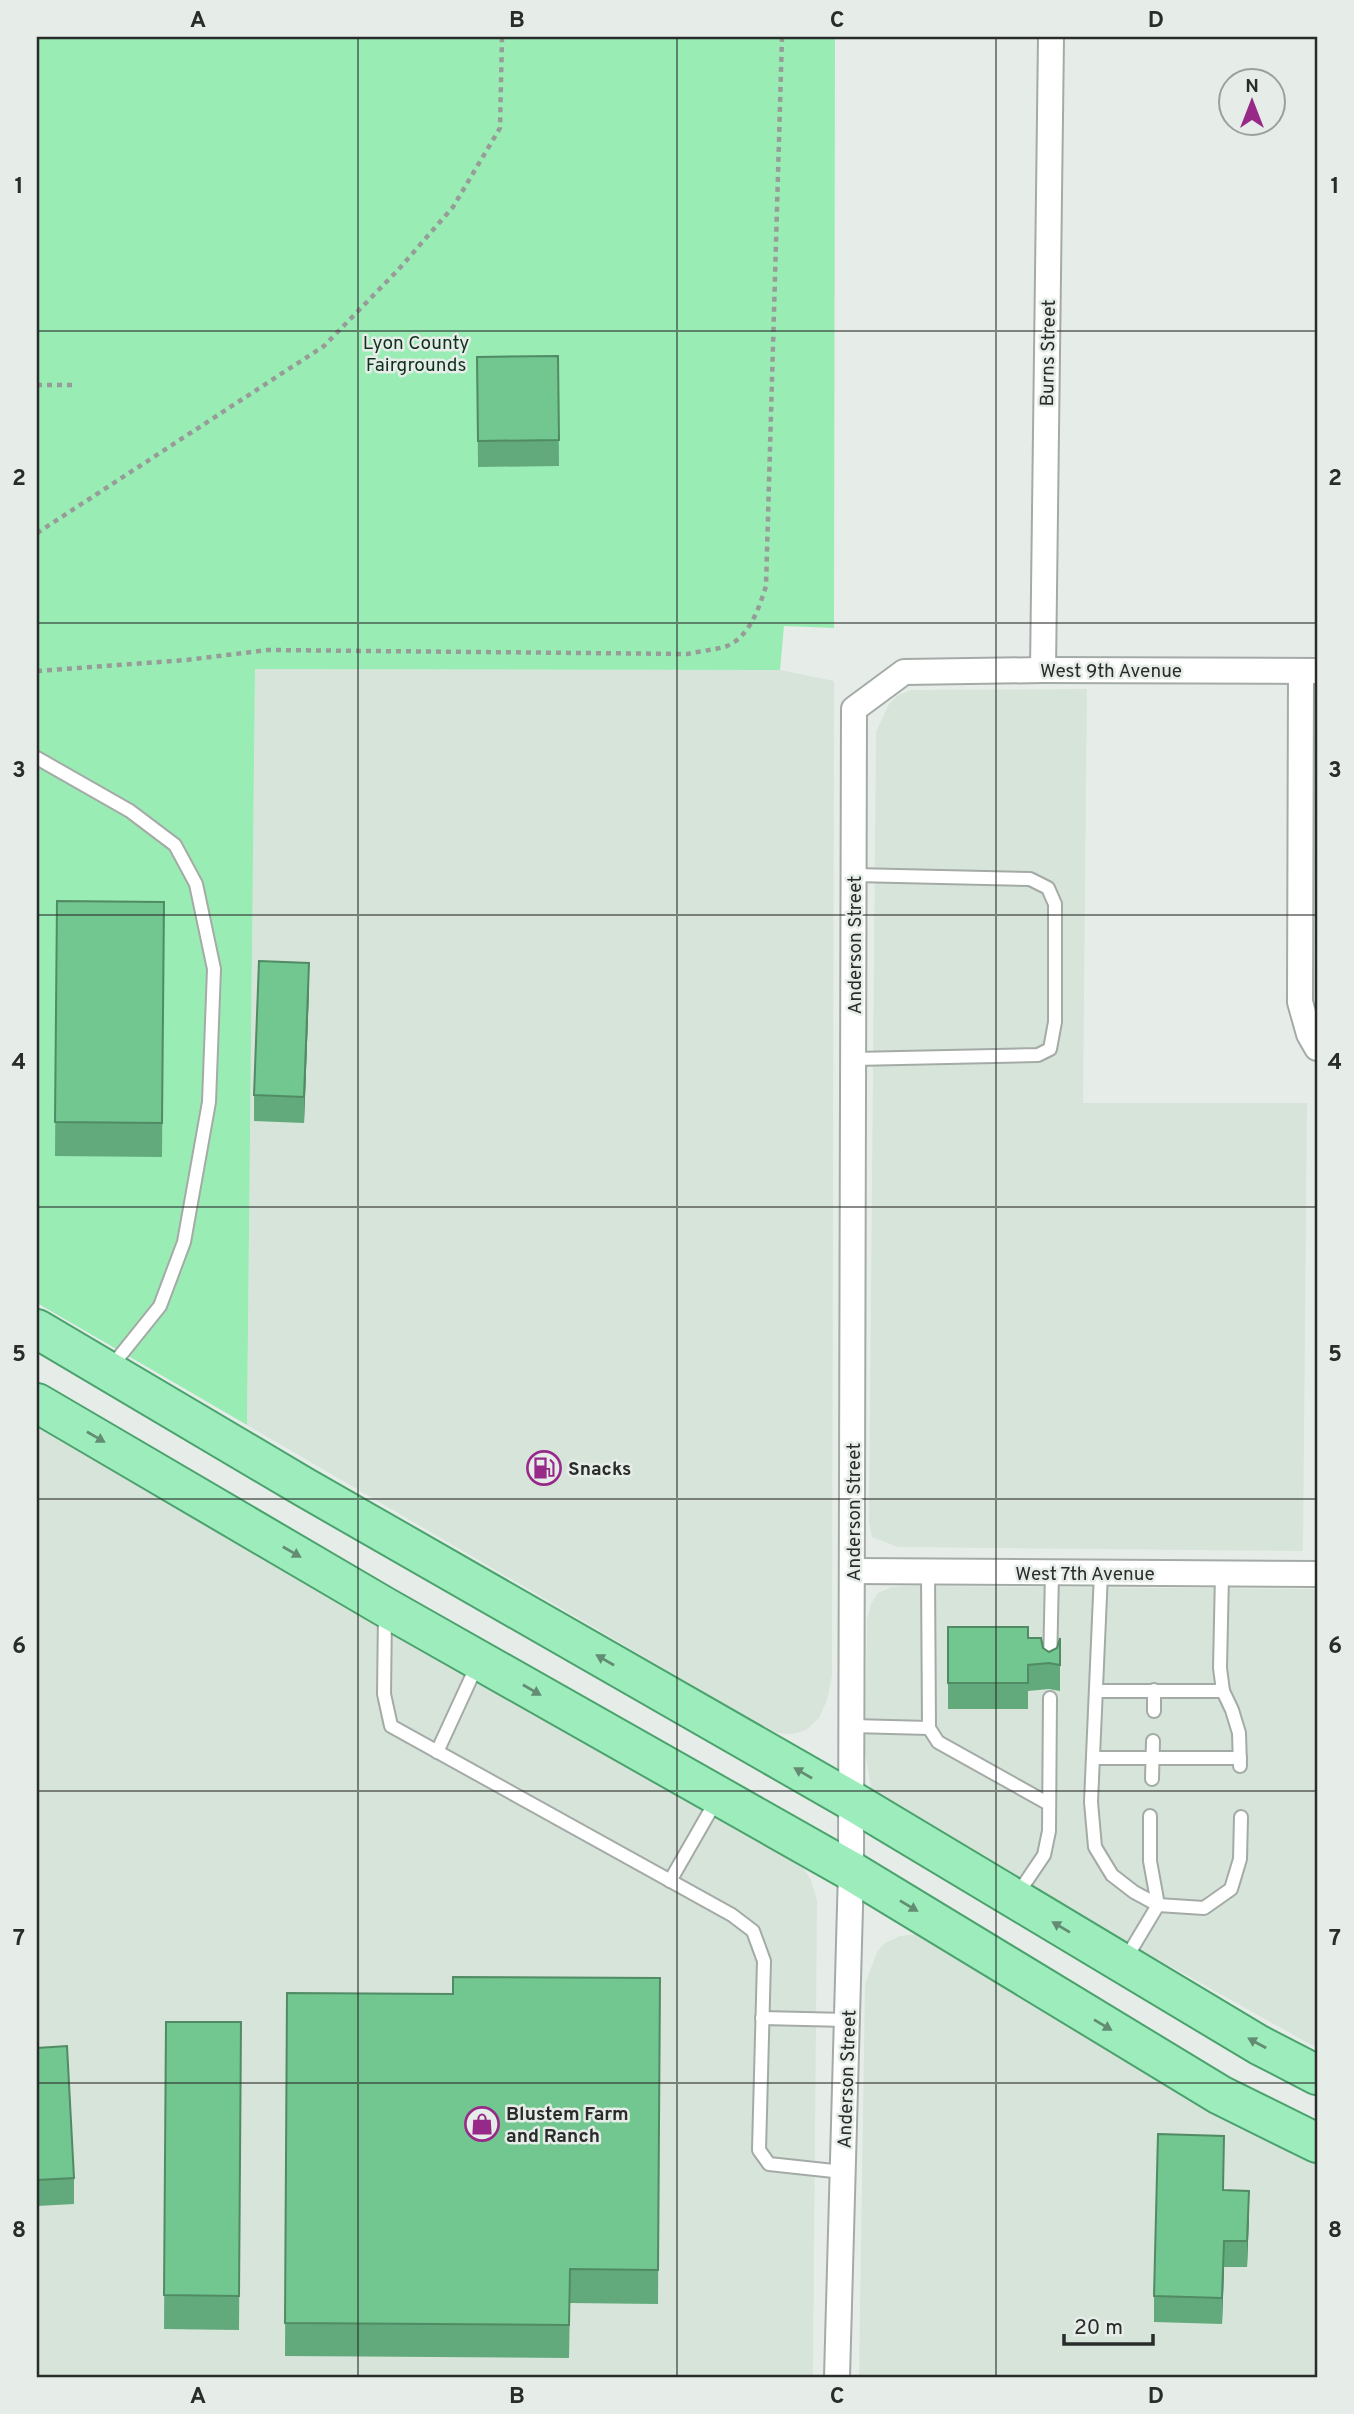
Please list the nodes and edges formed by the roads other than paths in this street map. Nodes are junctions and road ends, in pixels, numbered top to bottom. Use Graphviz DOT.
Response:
graph roads {
  1 [pos="1051,37"];
  2 [pos="1043,670"];
  3 [pos="1309,671"];
  4 [pos="904,672"];
  5 [pos="37,758"];
  6 [pos="854,875"];
  7 [pos="1317,1048"];
  8 [pos="854,1059"];
  9 [pos="37,1329"];
  10 [pos="108,1370"];
  11 [pos="37,1403"];
  12 [pos="853,1571"];
  13 [pos="928,1572"];
  14 [pos="1052,1573"];
  15 [pos="1101,1573"];
  16 [pos="1222,1574"];
  17 [pos="1317,1574"];
  18 [pos="385,1607"];
  19 [pos="479,1660"];
  20 [pos="1050,1669"];
  21 [pos="1154,1690"];
  22 [pos="1096,1691"];
  23 [pos="1223,1691"];
  24 [pos="1050,1698"];
  25 [pos="1154,1711"];
  26 [pos="852,1726"];
  27 [pos="929,1728"];
  28 [pos="1153,1741"];
  29 [pos="437,1752"];
  30 [pos="1093,1758"];
  31 [pos="1152,1758"];
  32 [pos="1152,1779"];
  33 [pos="718,1796"];
  34 [pos="852,1801"];
  35 [pos="1049,1804"];
  36 [pos="1150,1816"];
  37 [pos="1241,1817"];
  38 [pos="851,1871"];
  39 [pos="670,1881"];
  40 [pos="1015,1899"];
  41 [pos="1158,1905"];
  42 [pos="1123,1963"];
  43 [pos="762,2018"];
  44 [pos="847,2020"];
  45 [pos="1317,2075"];
  46 [pos="1317,2144"];
  47 [pos="843,2172"];
  48 [pos="837,2377"];
  1 -- 2 [label="street, Burns Street"];
  2 -- 3 [label="street, West 9th Avenue"];
  2 -- 4 [label="street, West 9th Avenue"];
  3 -- 7 [label="street"];
  4 -- 6 [label="street, Anderson Street"];
  5 -- 10 [label="lane"];
  6 -- 8 [label="street, Anderson Street"];
  6 -- 8 [label="lane"];
  8 -- 12 [label="street, Anderson Street"];
  9 -- 10 [label="main road"];
  34 -- 10 [label="main road, one-way"];
  11 -- 18 [label="main road, one-way"];
  12 -- 13 [label="street, West 7th Avenue"];
  12 -- 26 [label="street, Anderson Street"];
  13 -- 14 [label="street, West 7th Avenue"];
  13 -- 27 [label="lane"];
  14 -- 15 [label="street, West 7th Avenue"];
  14 -- 20 [label="lane"];
  15 -- 16 [label="street, West 7th Avenue"];
  15 -- 22 [label="lane"];
  16 -- 17 [label="street, West 7th Avenue"];
  16 -- 23 [label="lane"];
  18 -- 19 [label="main road"];
  18 -- 29 [label="lane"];
  19 -- 29 [label="lane"];
  19 -- 33 [label="main road, one-way"];
  21 -- 22 [label="lane"];
  21 -- 23 [label="lane"];
  21 -- 25 [label="lane"];
  22 -- 30 [label="lane"];
  23 -- 31 [label="lane"];
  24 -- 35 [label="lane"];
  26 -- 27 [label="lane"];
  26 -- 34 [label="street, Anderson Street"];
  27 -- 35 [label="lane"];
  28 -- 31 [label="lane"];
  29 -- 39 [label="lane"];
  30 -- 31 [label="lane"];
  30 -- 41 [label="lane"];
  31 -- 32 [label="lane"];
  33 -- 38 [label="main road"];
  33 -- 39 [label="lane"];
  34 -- 38 [label="street, Anderson Street"];
  34 -- 40 [label="main road"];
  35 -- 40 [label="lane"];
  36 -- 41 [label="lane"];
  37 -- 41 [label="lane"];
  38 -- 44 [label="street, Anderson Street"];
  38 -- 46 [label="main road, one-way"];
  39 -- 43 [label="lane"];
  42 -- 40 [label="main road, one-way"];
  41 -- 42 [label="lane"];
  45 -- 42 [label="main road, one-way"];
  43 -- 44 [label="lane"];
  43 -- 47 [label="lane"];
  44 -- 47 [label="street, Anderson Street"];
  47 -- 48 [label="street, Anderson Street"];
}
